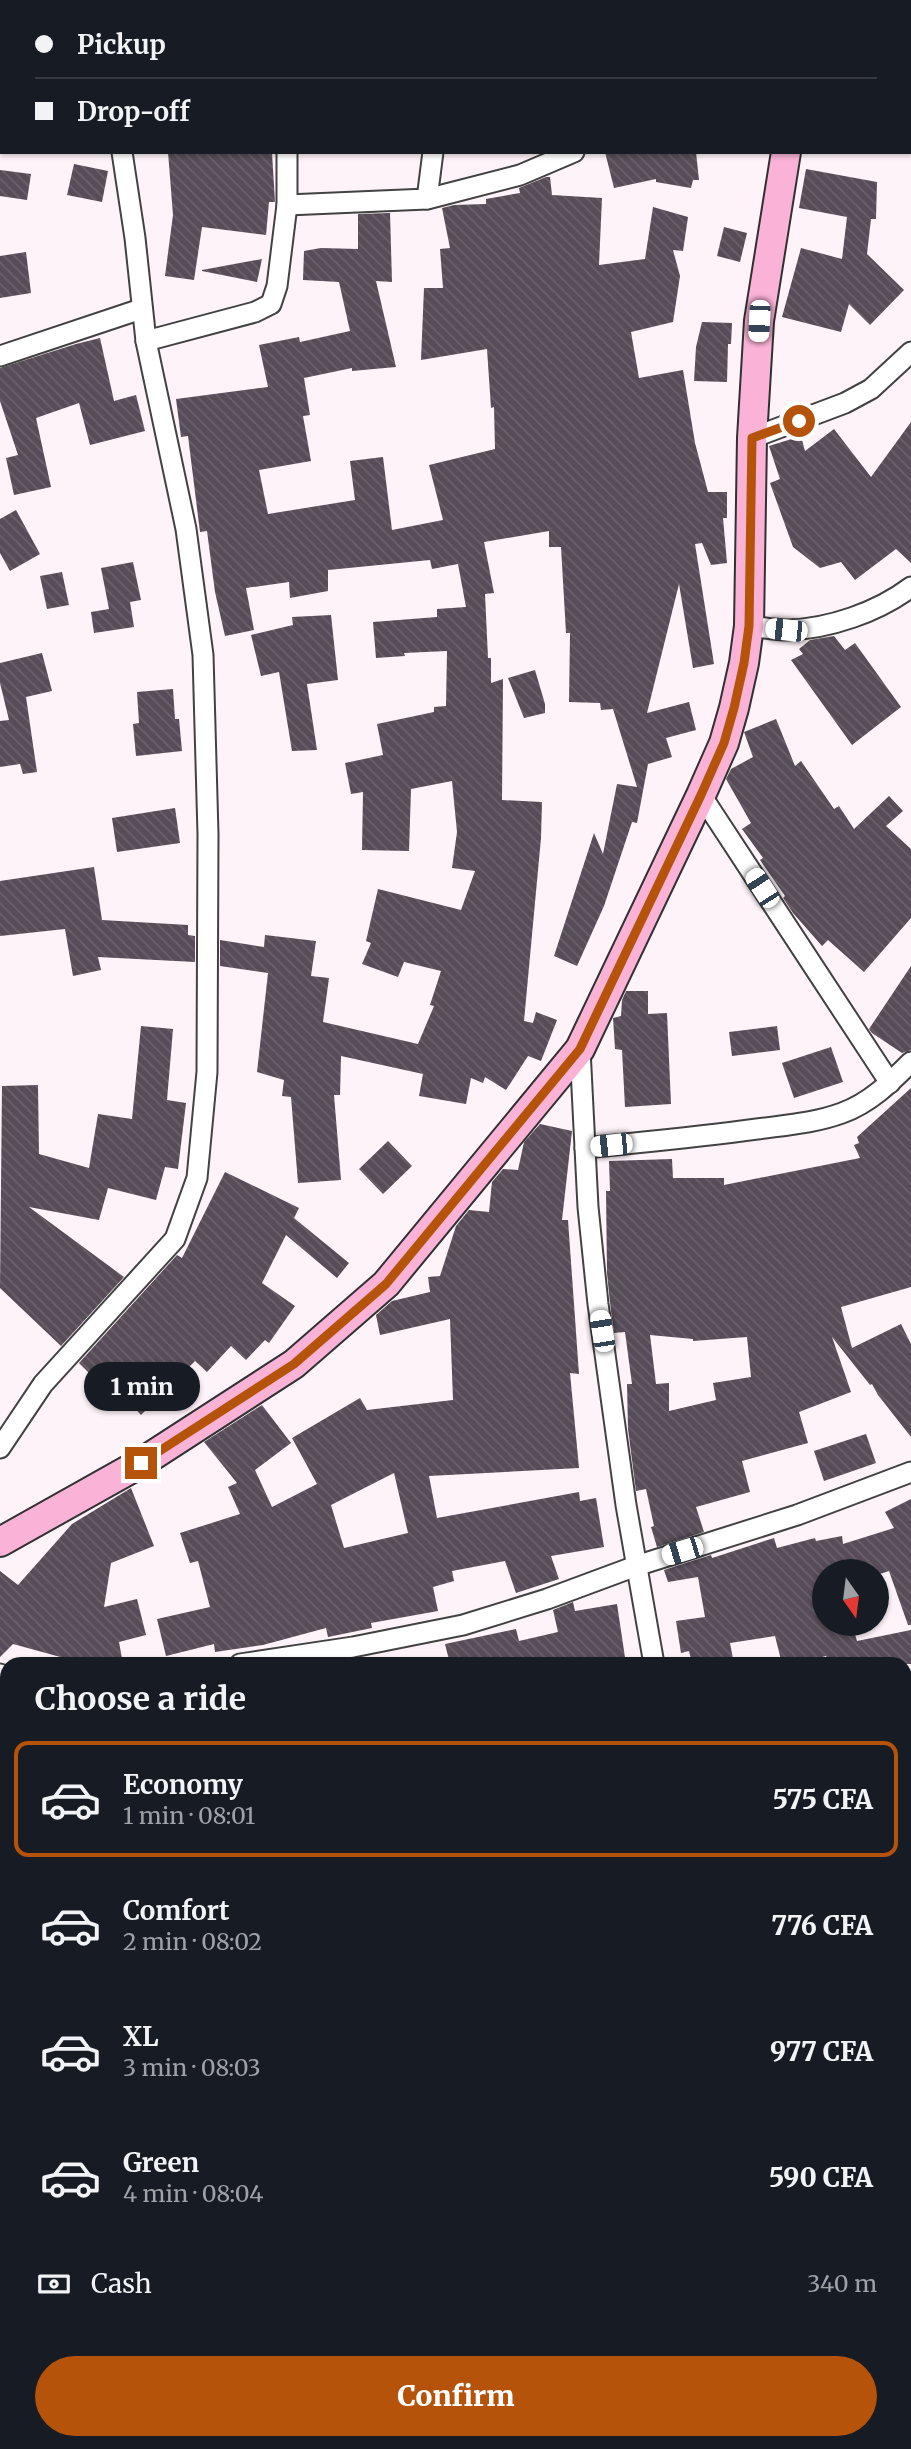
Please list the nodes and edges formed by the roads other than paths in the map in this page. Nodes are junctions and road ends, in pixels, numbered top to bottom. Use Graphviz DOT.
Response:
graph roads {
  1 [pos="121,154"];
  2 [pos="287,154"];
  3 [pos="433,154"];
  4 [pos="569,154"];
  5 [pos="786,154"];
  6 [pos="427,199"];
  7 [pos="287,205"];
  8 [pos="141,309"];
  9 [pos="146,341"];
  10 [pos="911,352"];
  11 [pos="0,356"];
  12 [pos="752,438"];
  13 [pos="911,587"];
  14 [pos="749,626"];
  15 [pos="701,795"];
  16 [pos="580,1049"];
  17 [pos="911,1062"];
  18 [pos="890,1083"];
  19 [pos="585,1148"];
  20 [pos="0,1448"];
  21 [pos="911,1472"];
  22 [pos="0,1542"];
  23 [pos="636,1566"];
  24 [pos="287,1657"];
  25 [pos="653,1657"];
  1 -- 8 [label="street"];
  2 -- 7 [label="street"];
  3 -- 6 [label="street"];
  4 -- 6 [label="street"];
  5 -- 12 [label="street"];
  6 -- 7 [label="street"];
  7 -- 9 [label="street"];
  8 -- 9 [label="street"];
  8 -- 11 [label="street"];
  9 -- 20 [label="street"];
  10 -- 12 [label="street"];
  12 -- 14 [label="street"];
  13 -- 14 [label="street"];
  14 -- 15 [label="street"];
  15 -- 16 [label="street"];
  15 -- 18 [label="street"];
  16 -- 19 [label="street"];
  16 -- 22 [label="street"];
  17 -- 18 [label="street"];
  18 -- 19 [label="street"];
  19 -- 23 [label="street"];
  21 -- 23 [label="street"];
  23 -- 24 [label="street"];
  23 -- 25 [label="street"];
}
